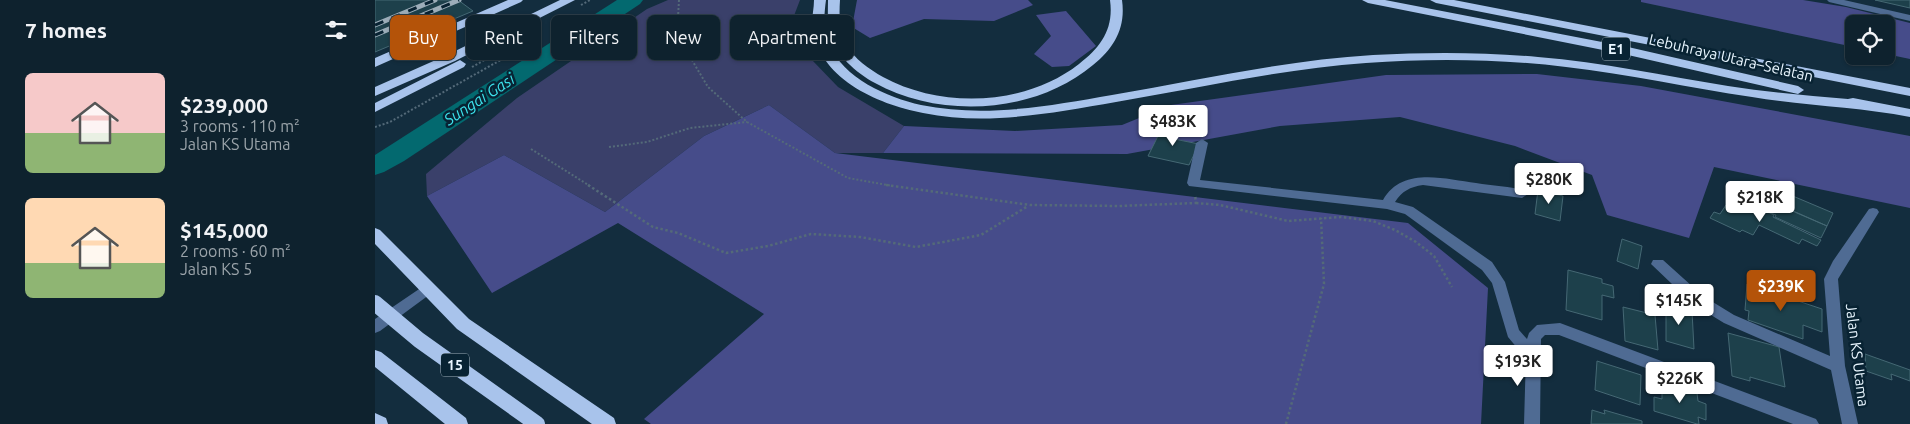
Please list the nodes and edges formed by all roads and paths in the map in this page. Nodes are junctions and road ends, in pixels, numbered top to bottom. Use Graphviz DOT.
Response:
graph roads {
  1 [pos="517,0"];
  2 [pos="550,0"];
  3 [pos="590,0"];
  4 [pos="679,0"];
  5 [pos="820,0"];
  6 [pos="834,0"];
  7 [pos="1117,0"];
  8 [pos="1368,0"];
  9 [pos="1436,0"];
  10 [pos="1481,0"];
  11 [pos="1832,0"];
  12 [pos="571,4"];
  13 [pos="545,12"];
  14 [pos="1910,18"];
  15 [pos="1621,37"];
  16 [pos="485,60"];
  17 [pos="500,60"];
  18 [pos="375,63"];
  19 [pos="470,69"];
  20 [pos="375,81"];
  21 [pos="375,92"];
  22 [pos="1910,92"];
  23 [pos="403,93"];
  24 [pos="1862,104"];
  25 [pos="375,108"];
  26 [pos="1910,113"];
  27 [pos="375,118"];
  28 [pos="747,122"];
  29 [pos="375,127"];
  30 [pos="1202,143"];
  31 [pos="609,147"];
  32 [pos="531,149"];
  33 [pos="1193,183"];
  34 [pos="1522,194"];
  35 [pos="1195,203"];
  36 [pos="1030,205"];
  37 [pos="1387,205"];
  38 [pos="1873,212"];
  39 [pos="1321,218"];
  40 [pos="375,234"];
  41 [pos="1658,264"];
  42 [pos="1452,287"];
  43 [pos="428,288"];
  44 [pos="375,303"];
  45 [pos="375,328"];
  46 [pos="1533,351"];
  47 [pos="375,357"];
  48 [pos="1839,366"];
  49 [pos="375,421"];
  50 [pos="379,424"];
  51 [pos="459,424"];
  52 [pos="537,424"];
  53 [pos="607,424"];
  54 [pos="1287,424"];
  55 [pos="1532,424"];
  56 [pos="1811,424"];
  57 [pos="1850,424"];
  1 -- 18 [label="highway"];
  2 -- 20 [label="highway"];
  3 -- 12 [label="path"];
  4 -- 28 [label="path"];
  5 -- 24 [label="highway"];
  6 -- 7 [label="highway"];
  8 -- 24 [label="highway, Lebuhraya Utara–Selatan / E1"];
  9 -- 15 [label="highway, Lebuhraya Utara–Selatan / E1"];
  10 -- 15 [label="highway"];
  11 -- 14 [label="street"];
  12 -- 13 [label="highway"];
  13 -- 21 [label="highway"];
  13 -- 23 [label="highway"];
  15 -- 22 [label="highway, Lebuhraya Utara–Selatan / E1"];
  16 -- 19 [label="path"];
  17 -- 29 [label="path"];
  23 -- 25 [label="highway"];
  23 -- 27 [label="highway"];
  24 -- 26 [label="highway, Lebuhraya Utara–Selatan / E1"];
  28 -- 31 [label="path"];
  28 -- 36 [label="path"];
  30 -- 33 [label="street"];
  32 -- 36 [label="path"];
  33 -- 35 [label="path"];
  33 -- 37 [label="street"];
  34 -- 37 [label="street"];
  35 -- 36 [label="path"];
  35 -- 39 [label="path"];
  37 -- 46 [label="street"];
  38 -- 48 [label="street, Jalan KS Utama"];
  39 -- 42 [label="path"];
  39 -- 54 [label="path"];
  40 -- 43 [label="highway"];
  41 -- 48 [label="street"];
  43 -- 45 [label="street"];
  43 -- 53 [label="highway"];
  44 -- 52 [label="highway, 15, bridge"];
  46 -- 55 [label="street"];
  46 -- 56 [label="street"];
  47 -- 51 [label="highway"];
  48 -- 57 [label="street, Jalan KS Utama"];
  49 -- 50 [label="highway"];
}
